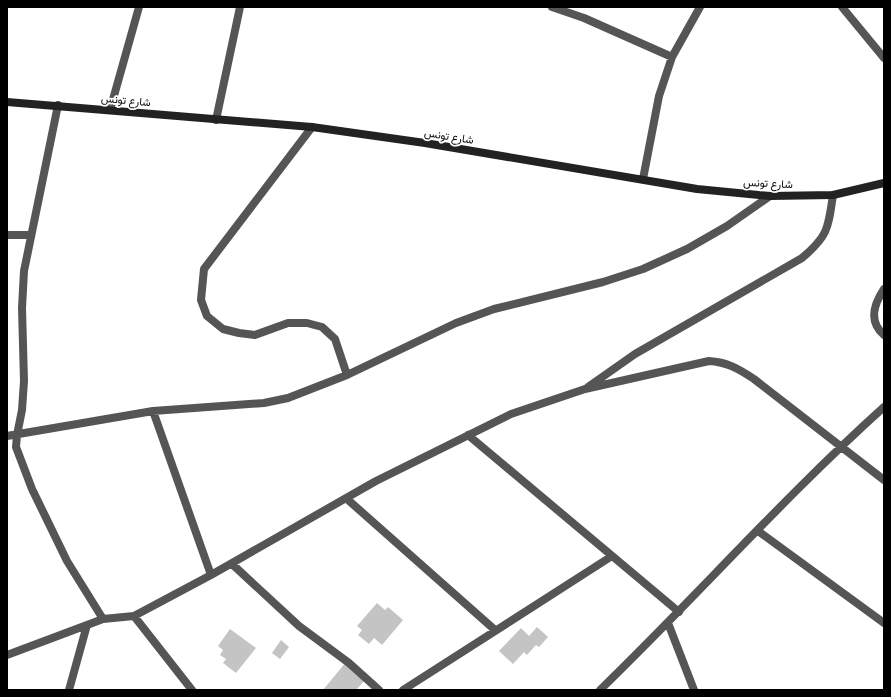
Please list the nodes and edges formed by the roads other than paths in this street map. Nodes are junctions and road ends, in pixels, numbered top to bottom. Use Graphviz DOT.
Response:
graph roads {
  1 [pos="139,7"];
  2 [pos="240,7"];
  3 [pos="552,7"];
  4 [pos="700,7"];
  5 [pos="842,7"];
  6 [pos="672,57"];
  7 [pos="884,58"];
  8 [pos="7,102"];
  9 [pos="58,105"];
  10 [pos="110,110"];
  11 [pos="216,120"];
  12 [pos="312,127"];
  13 [pos="643,179"];
  14 [pos="884,183"];
  15 [pos="833,195"];
  16 [pos="770,196"];
  17 [pos="7,235"];
  18 [pos="32,235"];
  19 [pos="884,289"];
  20 [pos="884,335"];
  21 [pos="347,375"];
  22 [pos="585,389"];
  23 [pos="884,407"];
  24 [pos="154,411"];
  25 [pos="16,435"];
  26 [pos="468,435"];
  27 [pos="7,436"];
  28 [pos="840,447"];
  29 [pos="884,480"];
  30 [pos="347,499"];
  31 [pos="758,531"];
  32 [pos="612,556"];
  33 [pos="232,564"];
  34 [pos="211,575"];
  35 [pos="679,612"];
  36 [pos="134,616"];
  37 [pos="103,619"];
  38 [pos="668,623"];
  39 [pos="884,623"];
  40 [pos="87,625"];
  41 [pos="495,630"];
  42 [pos="7,655"];
  43 [pos="69,690"];
  44 [pos="192,690"];
  45 [pos="379,690"];
  46 [pos="403,690"];
  47 [pos="600,690"];
  48 [pos="694,690"];
  1 -- 10 [label="street"];
  2 -- 11 [label="street"];
  3 -- 6 [label="street"];
  4 -- 6 [label="street"];
  5 -- 7 [label="street"];
  6 -- 13 [label="street"];
  8 -- 9 [label="street, شارع تونس"];
  9 -- 10 [label="street, شارع تونس"];
  9 -- 18 [label="street"];
  10 -- 11 [label="street, شارع تونس"];
  11 -- 12 [label="street, شارع تونس"];
  12 -- 13 [label="street, شارع تونس"];
  12 -- 21 [label="street"];
  13 -- 16 [label="street, شارع تونس"];
  14 -- 15 [label="street, شارع تونس"];
  15 -- 16 [label="street, شارع تونس"];
  15 -- 22 [label="street"];
  16 -- 21 [label="street"];
  17 -- 18 [label="street"];
  18 -- 25 [label="street"];
  19 -- 20 [label="street"];
  21 -- 24 [label="street"];
  22 -- 26 [label="street"];
  22 -- 28 [label="street"];
  23 -- 28 [label="street"];
  24 -- 25 [label="street"];
  24 -- 34 [label="street"];
  25 -- 27 [label="street"];
  25 -- 37 [label="street"];
  26 -- 30 [label="street"];
  26 -- 32 [label="street"];
  28 -- 29 [label="street"];
  28 -- 31 [label="street"];
  30 -- 33 [label="street"];
  30 -- 41 [label="street"];
  31 -- 35 [label="street"];
  31 -- 39 [label="street"];
  32 -- 35 [label="street"];
  32 -- 41 [label="street"];
  33 -- 34 [label="street"];
  33 -- 45 [label="street"];
  34 -- 36 [label="street"];
  35 -- 38 [label="street"];
  36 -- 37 [label="street"];
  36 -- 44 [label="street"];
  37 -- 40 [label="street"];
  38 -- 47 [label="street"];
  38 -- 48 [label="street"];
  40 -- 42 [label="street"];
  40 -- 43 [label="street"];
  41 -- 46 [label="street"];
}
